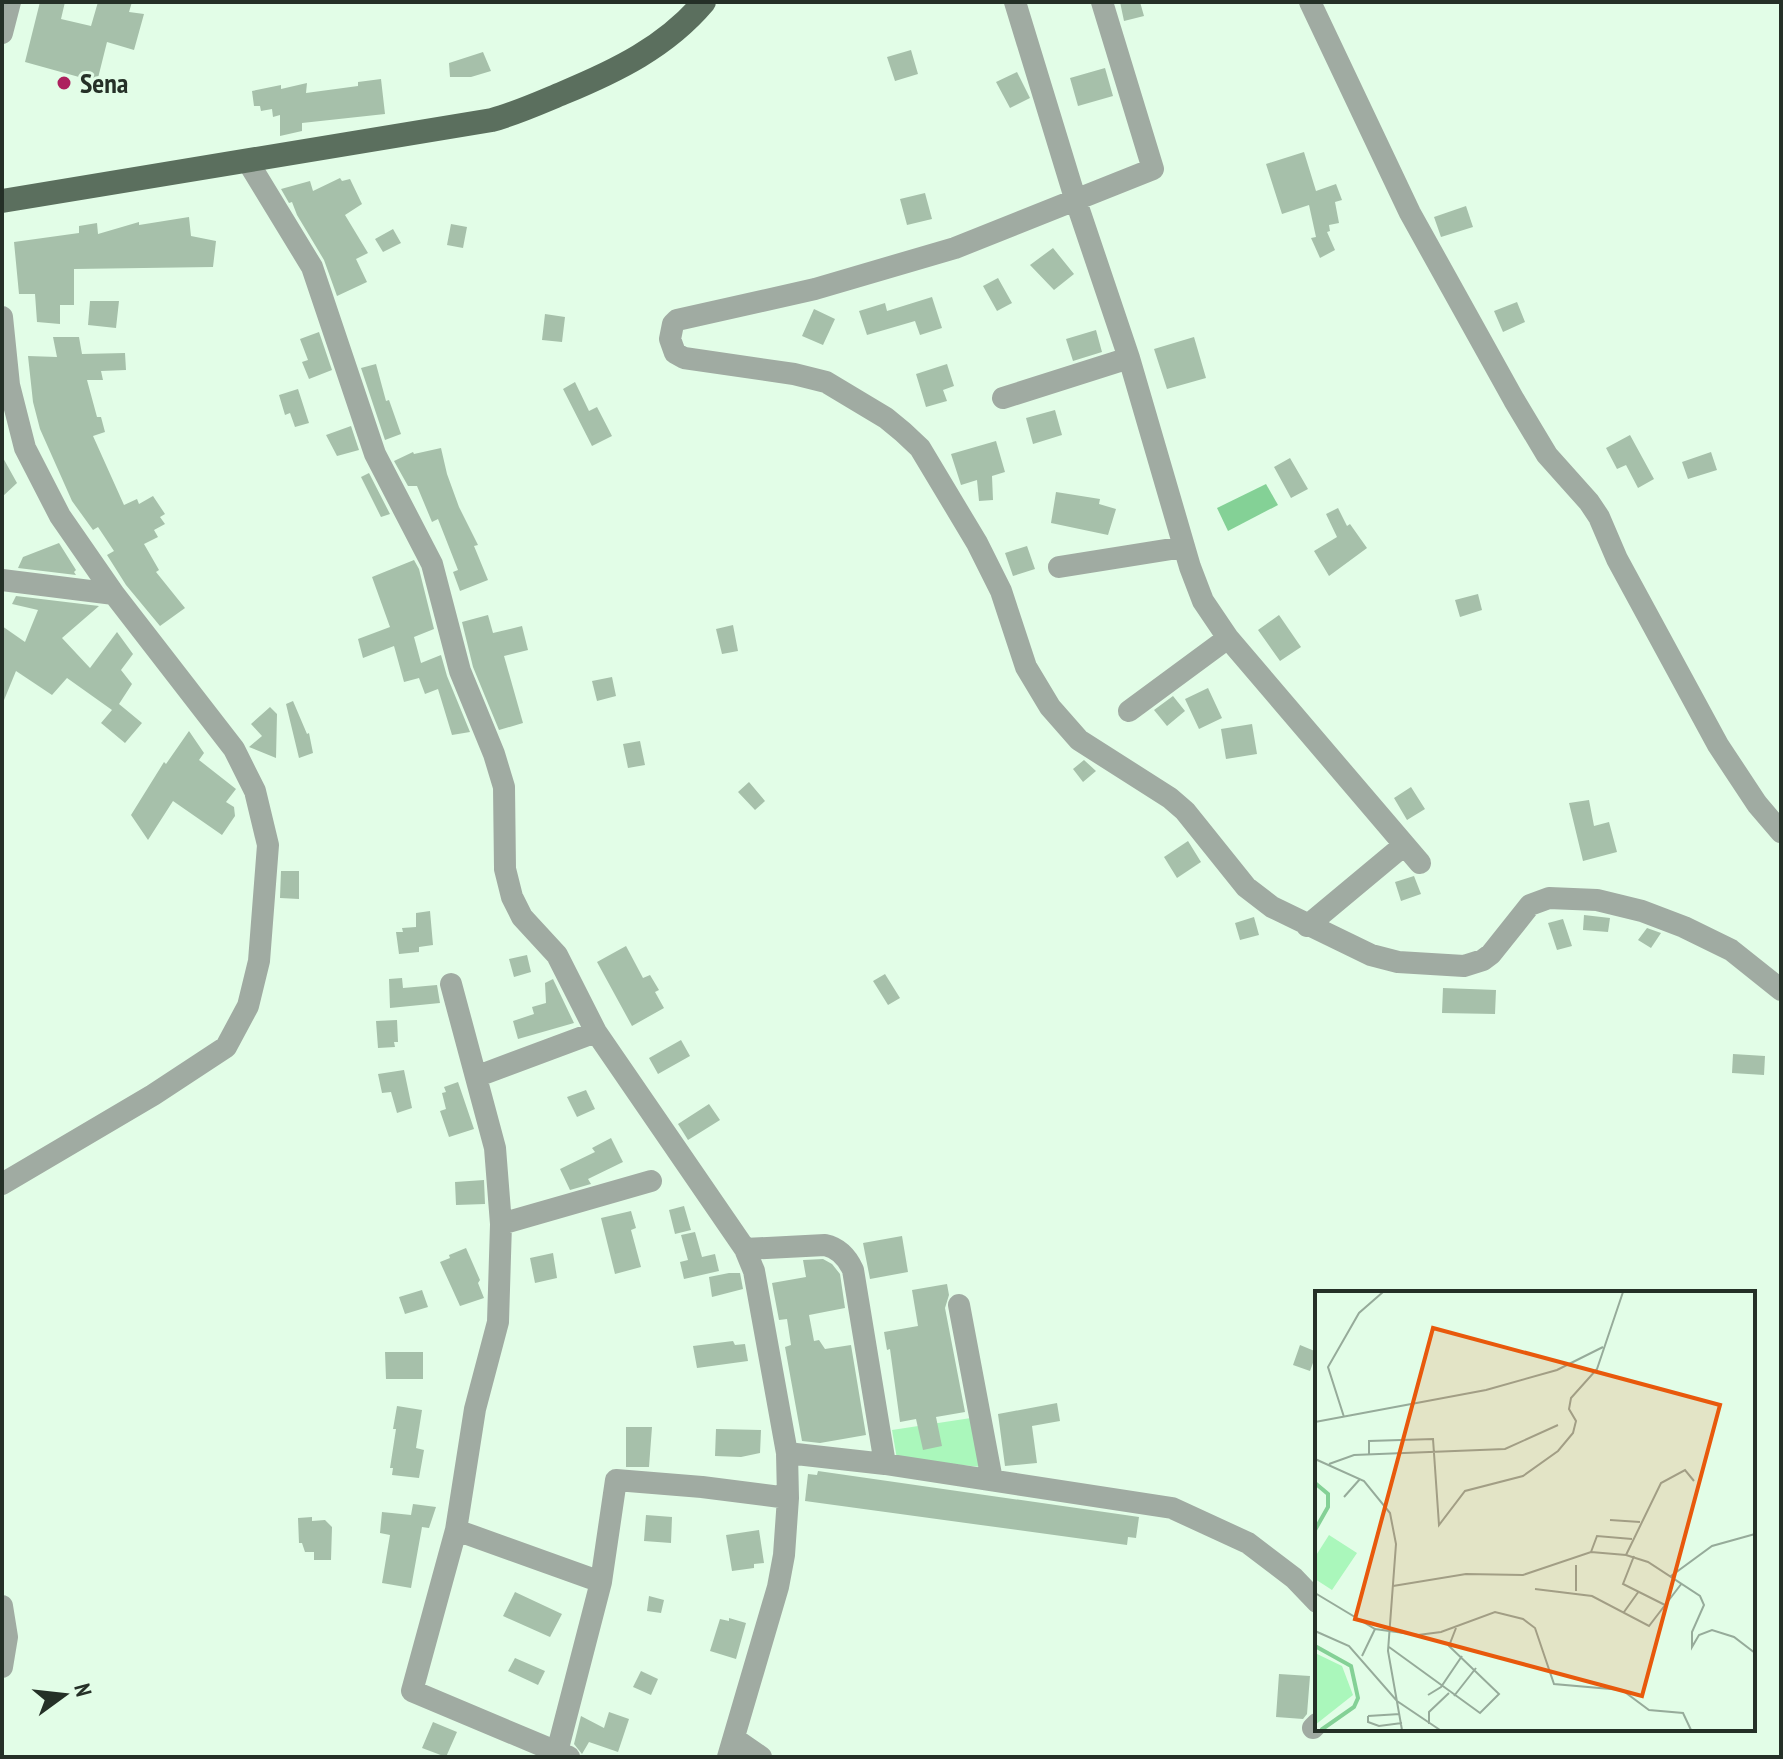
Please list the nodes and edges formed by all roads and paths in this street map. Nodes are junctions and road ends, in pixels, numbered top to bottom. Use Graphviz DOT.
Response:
graph roads {
  1 [pos="10,2"];
  2 [pos="704,2"];
  3 [pos="1015,2"];
  4 [pos="1102,2"];
  5 [pos="1310,2"];
  6 [pos="2,33"];
  7 [pos="248,162"];
  8 [pos="1075,198"];
  9 [pos="2,201"];
  10 [pos="2,317"];
  11 [pos="1129,358"];
  12 [pos="1003,398"];
  13 [pos="1184,547"];
  14 [pos="1059,567"];
  15 [pos="2,580"];
  16 [pos="114,594"];
  17 [pos="1228,638"];
  18 [pos="1129,711"];
  19 [pos="1781,832"];
  20 [pos="1403,846"];
  21 [pos="1420,863"];
  22 [pos="1307,926"];
  23 [pos="451,984"];
  24 [pos="1781,990"];
  25 [pos="596,1032"];
  26 [pos="478,1076"];
  27 [pos="651,1181"];
  28 [pos="2,1184"];
  29 [pos="501,1224"];
  30 [pos="745,1249"];
  31 [pos="959,1305"];
  32 [pos="787,1453"];
  33 [pos="885,1464"];
  34 [pos="992,1480"];
  35 [pos="788,1498"];
  36 [pos="456,1530"];
  37 [pos="601,1582"];
  38 [pos="1315,1600"];
  39 [pos="2,1606"];
  40 [pos="2,1667"];
  41 [pos="731,1748"];
  42 [pos="563,1754"];
  43 [pos="761,1757"];
  1 -- 6 [label="street"];
  2 -- 7 [label="main road"];
  3 -- 8 [label="street"];
  4 -- 8 [label="street"];
  5 -- 19 [label="street"];
  7 -- 9 [label="main road"];
  7 -- 25 [label="street"];
  8 -- 11 [label="street"];
  8 -- 22 [label="street"];
  10 -- 16 [label="street"];
  11 -- 12 [label="street"];
  11 -- 13 [label="street"];
  13 -- 14 [label="street"];
  13 -- 17 [label="street"];
  15 -- 16 [label="street"];
  16 -- 28 [label="street"];
  17 -- 18 [label="street"];
  17 -- 20 [label="street"];
  20 -- 21 [label="street"];
  20 -- 22 [label="street"];
  22 -- 24 [label="street"];
  23 -- 26 [label="street"];
  25 -- 26 [label="street"];
  25 -- 30 [label="street"];
  26 -- 29 [label="street"];
  27 -- 29 [label="street"];
  29 -- 36 [label="street"];
  30 -- 32 [label="street"];
  30 -- 33 [label="street"];
  31 -- 34 [label="street"];
  32 -- 33 [label="street"];
  32 -- 35 [label="street"];
  33 -- 34 [label="street"];
  34 -- 38 [label="street"];
  35 -- 37 [label="street"];
  35 -- 41 [label="street"];
  36 -- 37 [label="street"];
  36 -- 42 [label="street"];
  37 -- 42 [label="street"];
  39 -- 40 [label="street"];
  41 -- 43 [label="street"];
}
